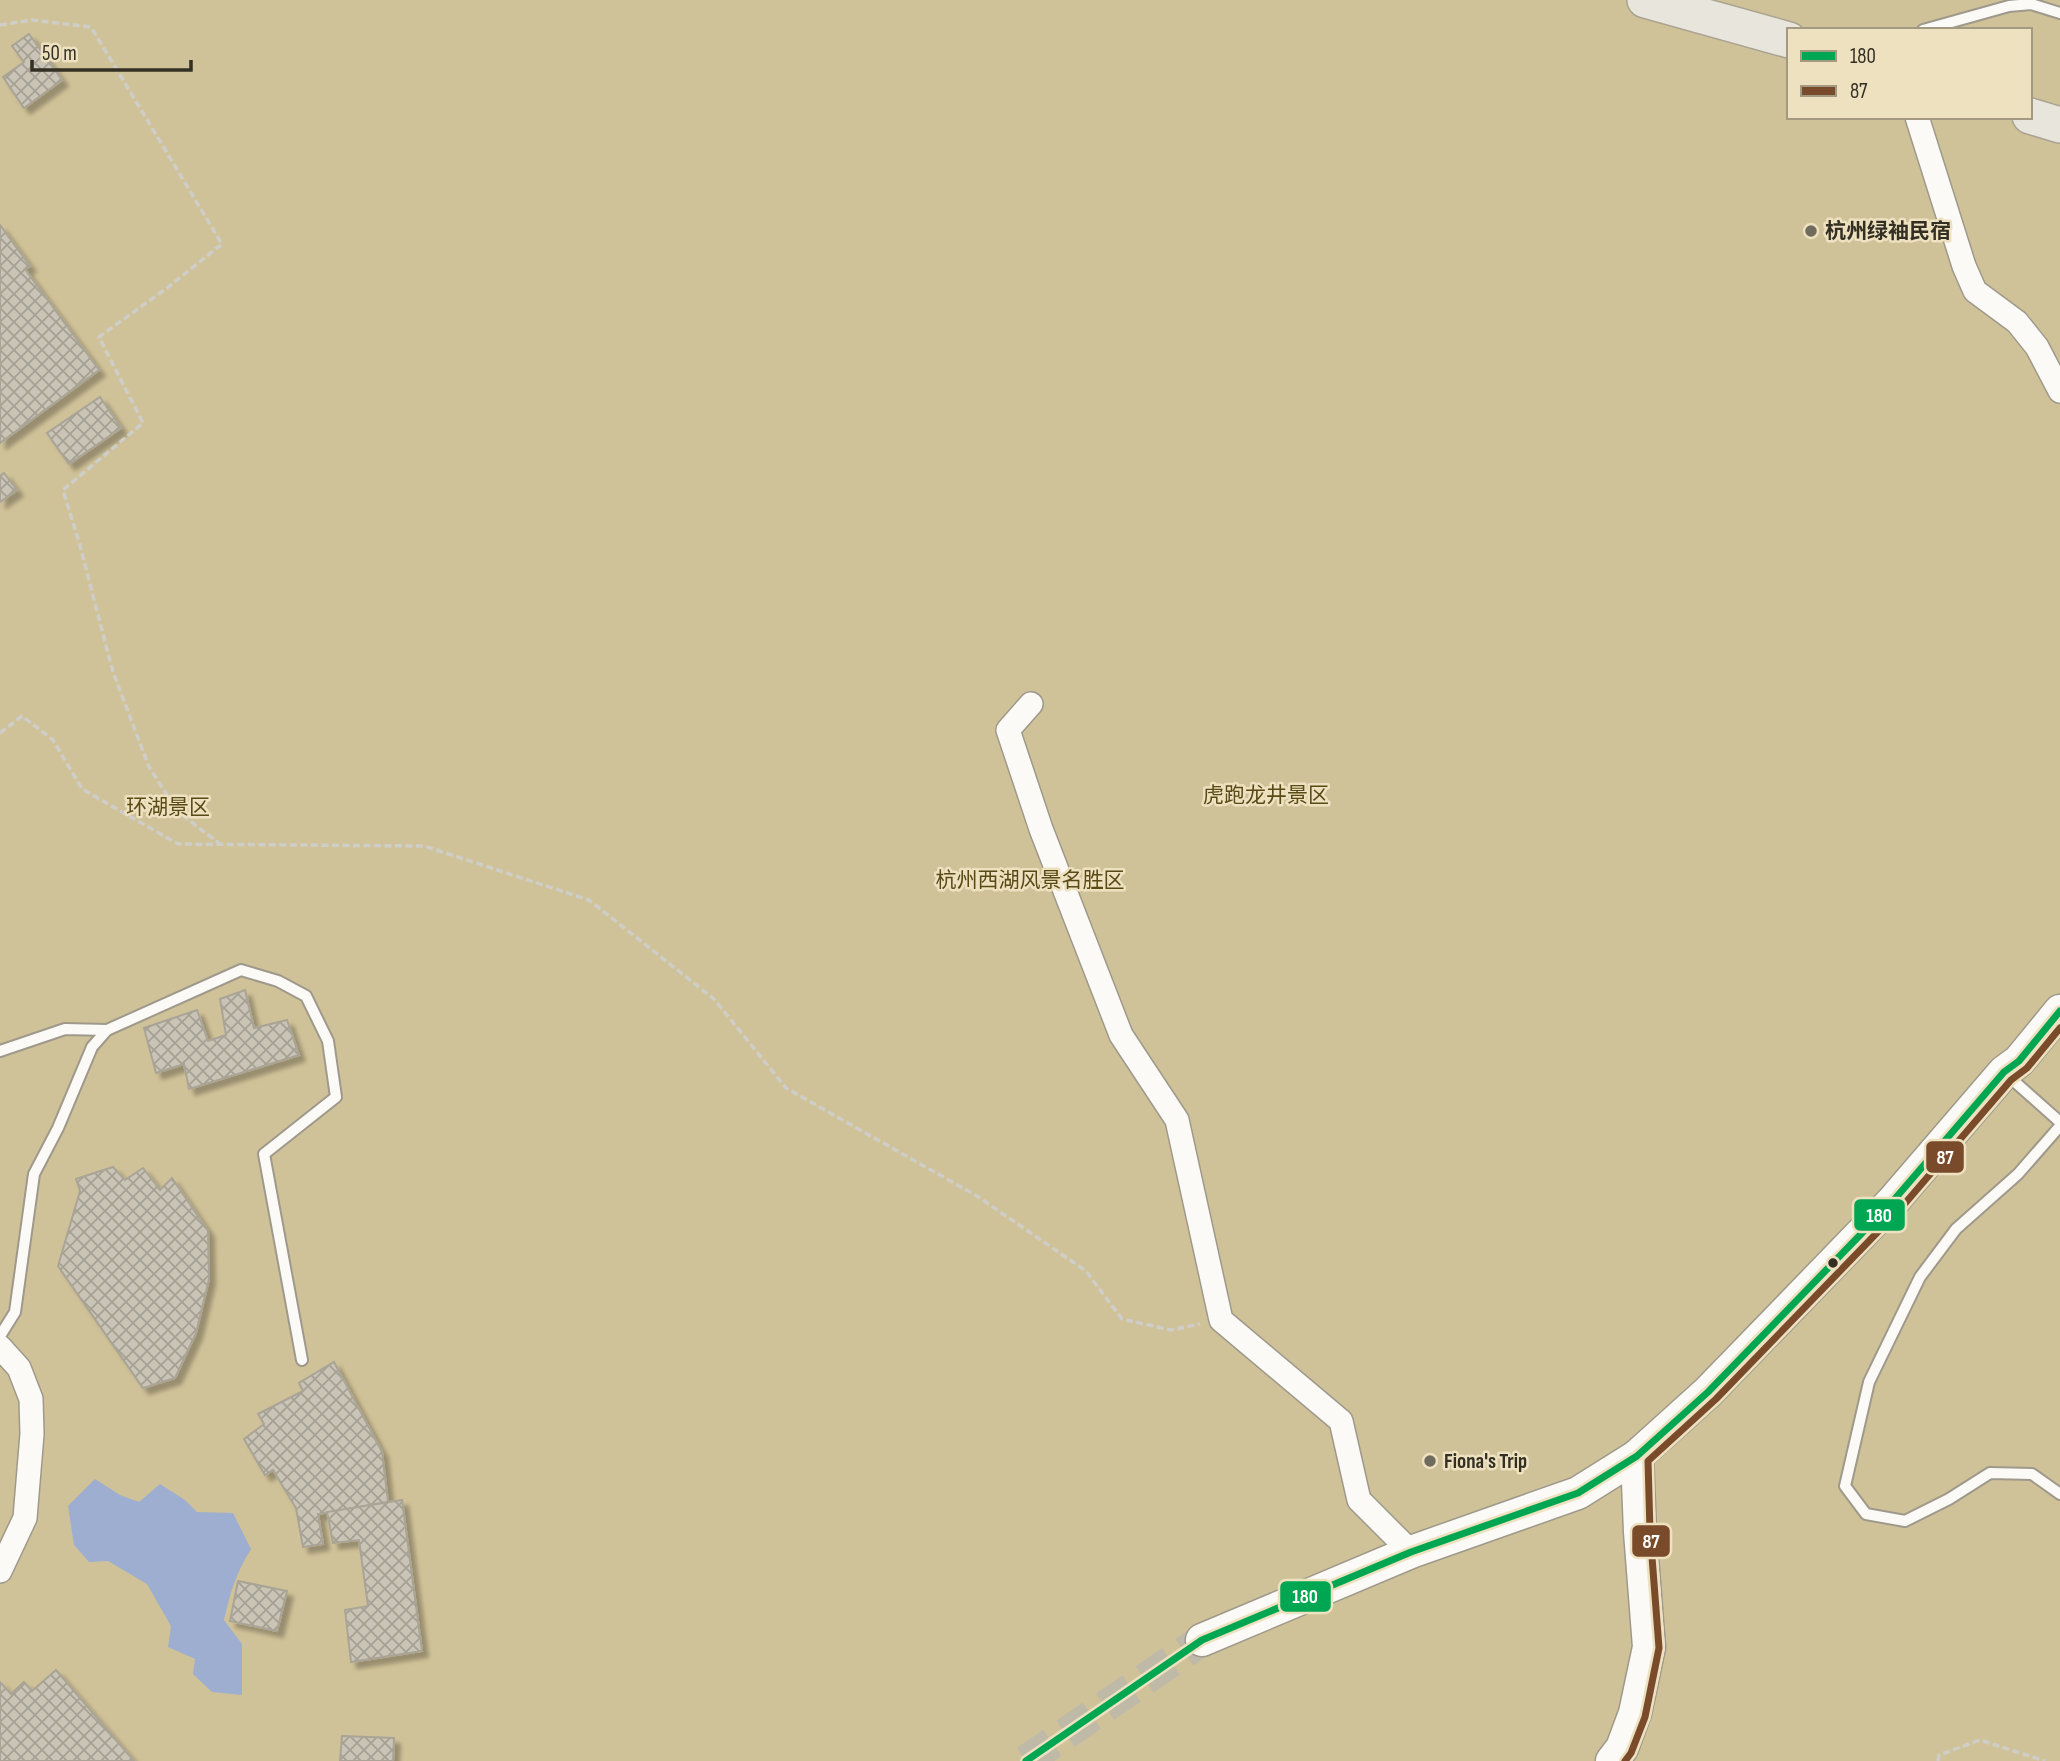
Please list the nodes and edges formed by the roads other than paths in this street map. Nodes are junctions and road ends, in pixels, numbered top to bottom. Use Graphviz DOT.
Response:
graph roads {
  1 [pos="1646,0"];
  2 [pos="2060,13"];
  3 [pos="1930,28"];
  4 [pos="1787,39"];
  5 [pos="2032,117"];
  6 [pos="1918,119"];
  7 [pos="2060,125"];
  8 [pos="2060,391"];
  9 [pos="1031,704"];
  10 [pos="2060,1011"];
  11 [pos="107,1030"];
  12 [pos="0,1051"];
  13 [pos="2004,1072"];
  14 [pos="2060,1124"];
  15 [pos="0,1336"];
  16 [pos="0,1347"];
  17 [pos="302,1360"];
  18 [pos="1637,1456"];
  19 [pos="2060,1494"];
  20 [pos="1411,1552"];
  21 [pos="0,1571"];
  22 [pos="1202,1640"];
  23 [pos="1624,1757"];
  1 -- 4 [label="main road"];
  2 -- 3 [label="lane"];
  5 -- 7 [label="main road"];
  6 -- 8 [label="street"];
  9 -- 20 [label="street"];
  10 -- 13 [label="main road"];
  11 -- 12 [label="lane"];
  11 -- 15 [label="lane"];
  11 -- 17 [label="lane"];
  13 -- 14 [label="lane"];
  13 -- 18 [label="main road"];
  14 -- 19 [label="lane"];
  16 -- 21 [label="street"];
  18 -- 20 [label="main road"];
  18 -- 23 [label="main road"];
  20 -- 22 [label="main road"];
}
